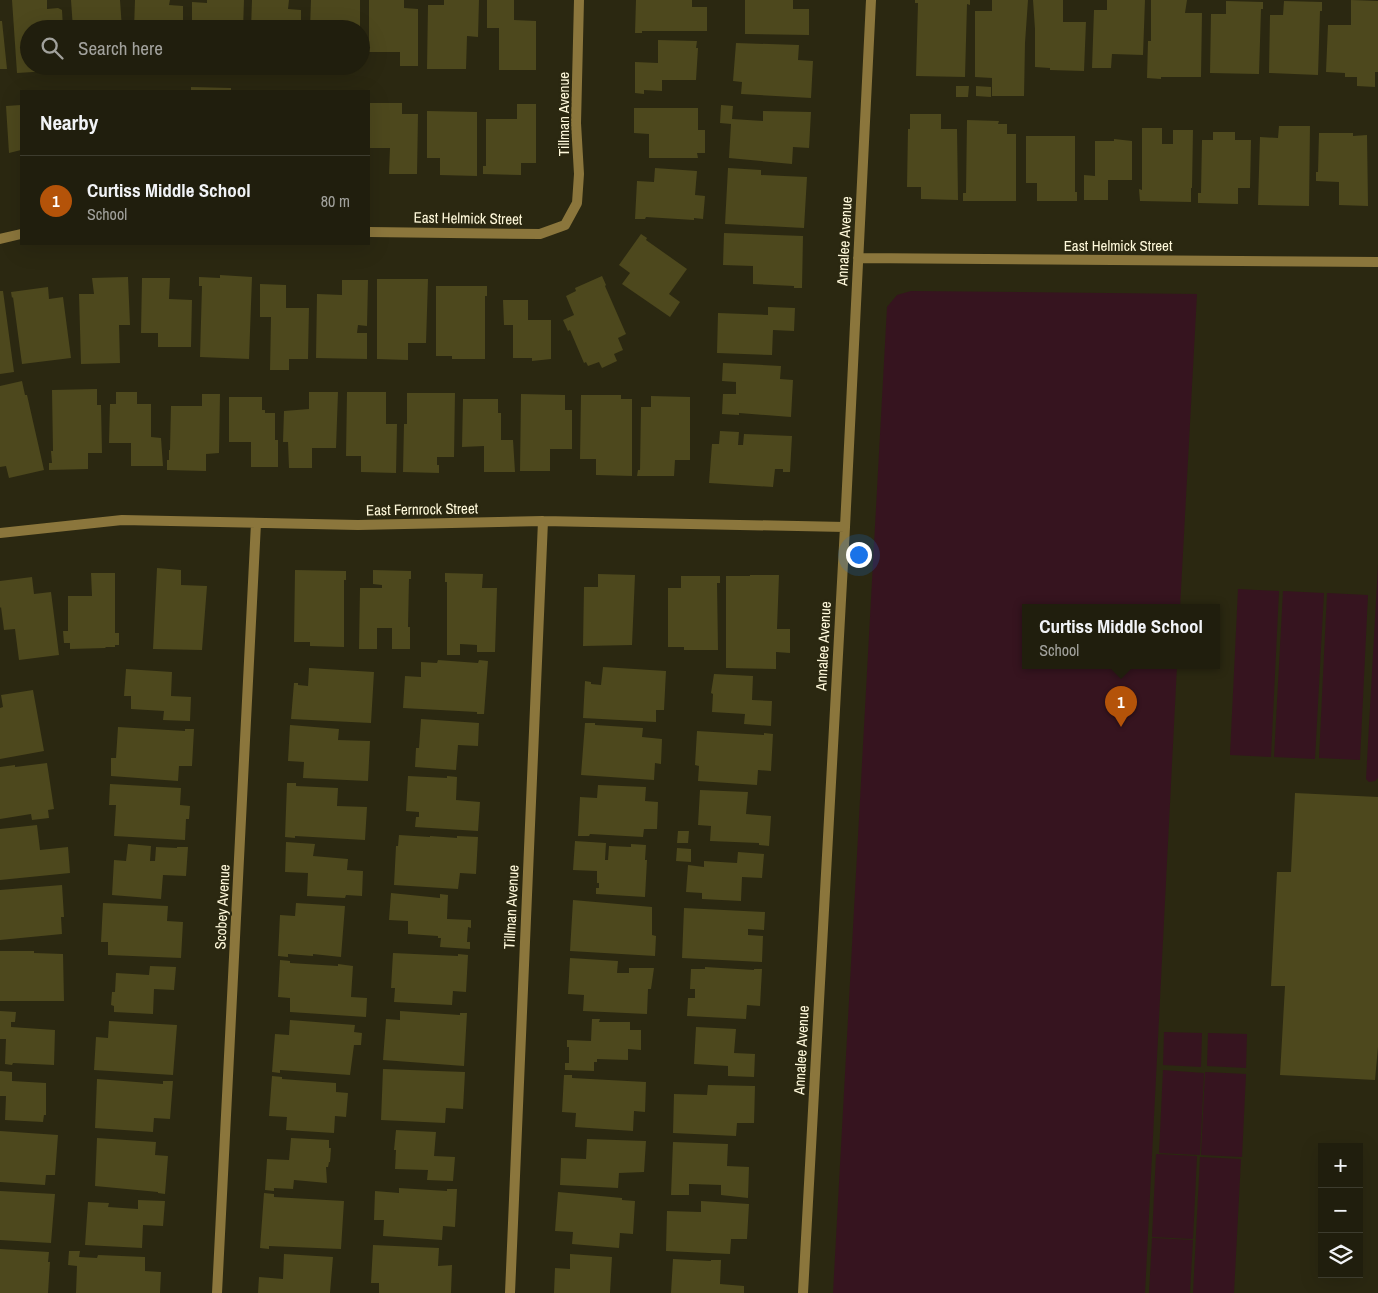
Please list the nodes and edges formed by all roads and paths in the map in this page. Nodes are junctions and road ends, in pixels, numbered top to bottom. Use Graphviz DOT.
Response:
graph roads {
  1 [pos="579,0"];
  2 [pos="871,0"];
  3 [pos="565,225"];
  4 [pos="370,232"];
  5 [pos="20,234"];
  6 [pos="0,239"];
  7 [pos="858,258"];
  8 [pos="1378,262"];
  9 [pos="543,522"];
  10 [pos="256,523"];
  11 [pos="845,527"];
  12 [pos="0,533"];
  13 [pos="217,1293"];
  14 [pos="510,1293"];
  15 [pos="803,1293"];
  1 -- 3 [label="street, Tillman Avenue"];
  2 -- 7 [label="street, Annalee Avenue"];
  3 -- 4 [label="street, East Helmick Street"];
  5 -- 6 [label="street"];
  7 -- 8 [label="street, East Helmick Street"];
  7 -- 11 [label="street, Annalee Avenue"];
  9 -- 10 [label="street, East Fernrock Street"];
  9 -- 11 [label="street, East Fernrock Street"];
  9 -- 14 [label="street, Tillman Avenue"];
  10 -- 12 [label="street, East Fernrock Street"];
  10 -- 13 [label="street, Scobey Avenue"];
  11 -- 15 [label="street, Annalee Avenue"];
}
